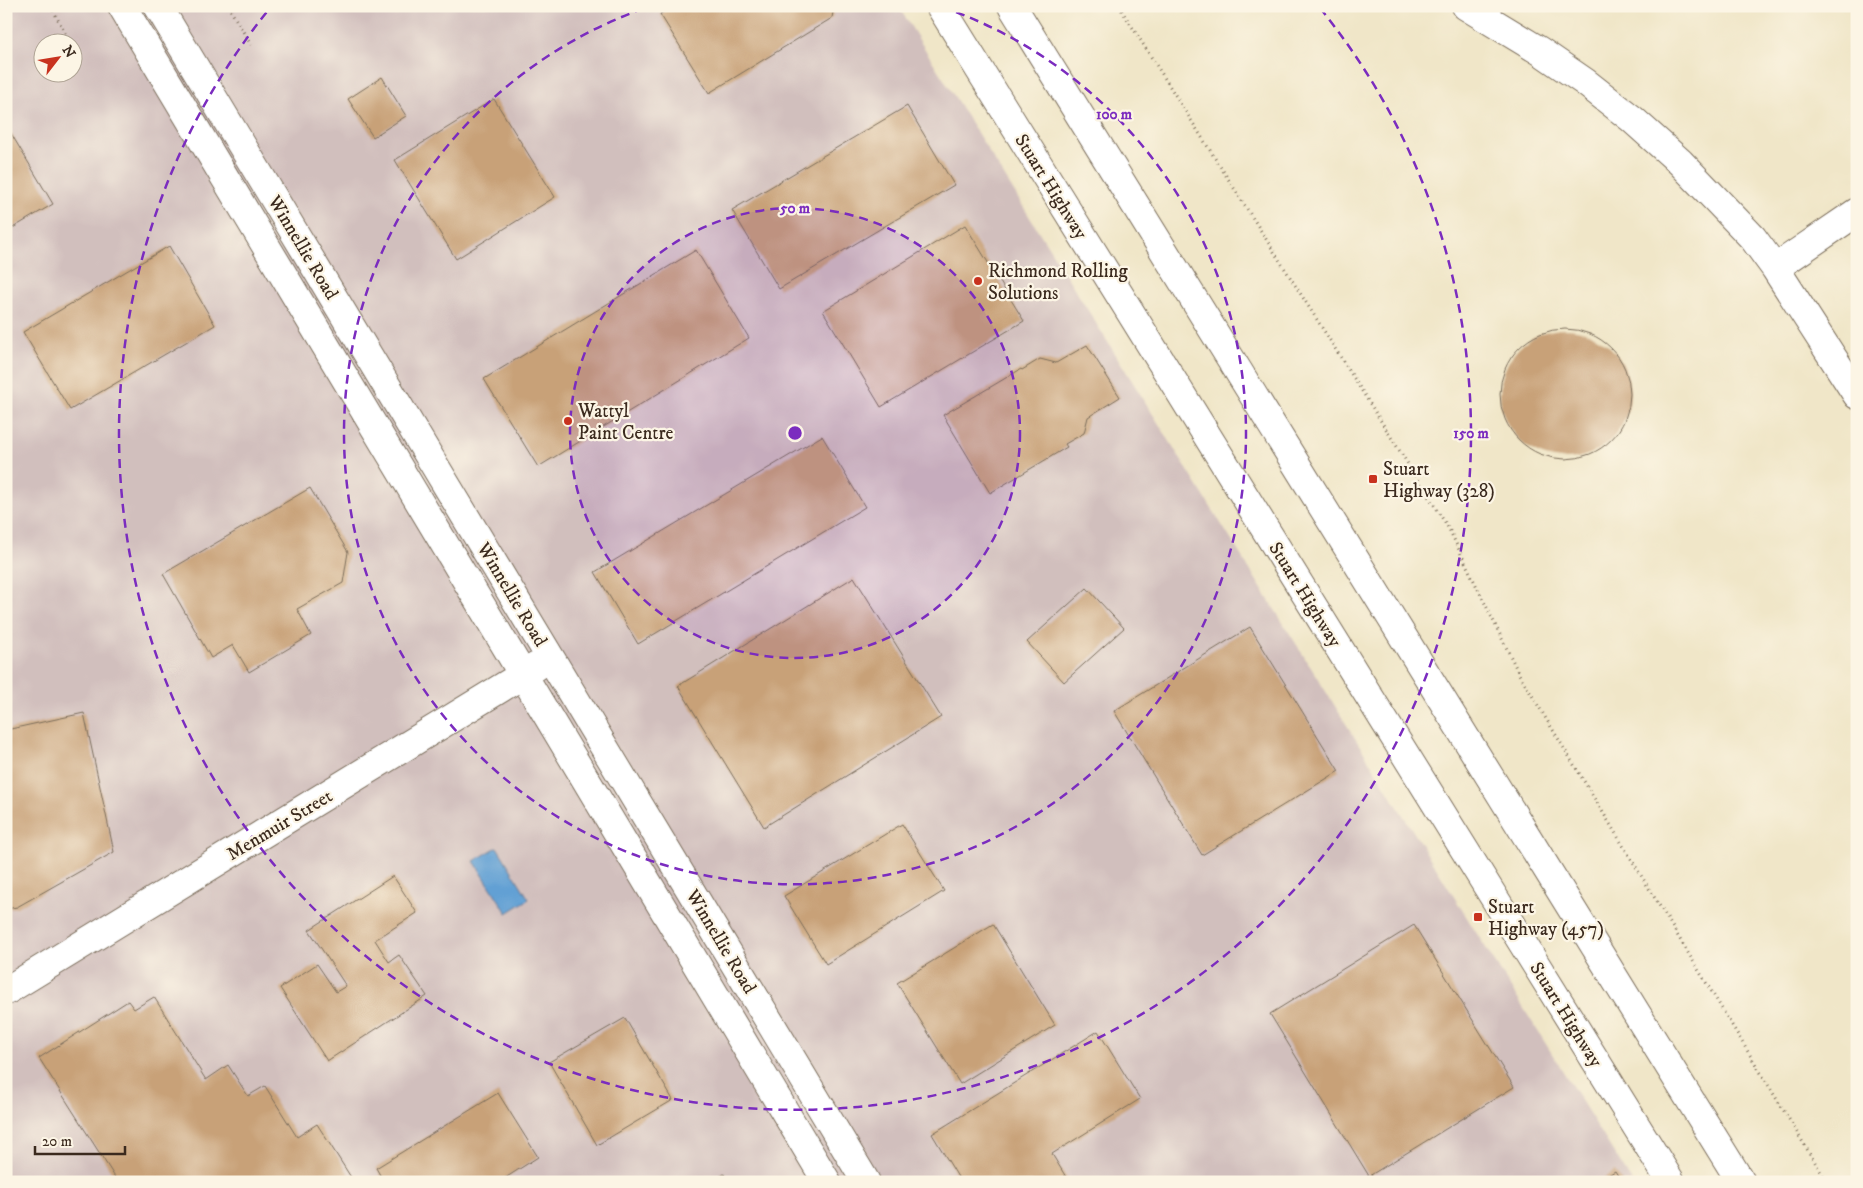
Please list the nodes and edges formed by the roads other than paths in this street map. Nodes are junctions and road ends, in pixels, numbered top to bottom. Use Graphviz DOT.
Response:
graph roads {
  1 [pos="122,6"];
  2 [pos="158,6"];
  3 [pos="940,6"];
  4 [pos="1012,6"];
  5 [pos="1466,6"];
  6 [pos="1857,212"];
  7 [pos="1775,268"];
  8 [pos="1857,395"];
  9 [pos="552,658"];
  10 [pos="523,675"];
  11 [pos="6,991"];
  12 [pos="827,1182"];
  13 [pos="866,1182"];
  14 [pos="1671,1182"];
  15 [pos="1741,1182"];
  1 -- 10 [label="main road, Winnellie Road"];
  2 -- 9 [label="main road, Winnellie Road"];
  3 -- 14 [label="main road, Stuart Highway"];
  4 -- 15 [label="main road"];
  5 -- 7 [label="main road"];
  6 -- 7 [label="main road"];
  7 -- 8 [label="main road"];
  9 -- 10 [label="main road, Menmuir Street"];
  9 -- 13 [label="main road, Winnellie Road"];
  10 -- 11 [label="main road, Menmuir Street"];
  10 -- 12 [label="main road, Winnellie Road"];
}
